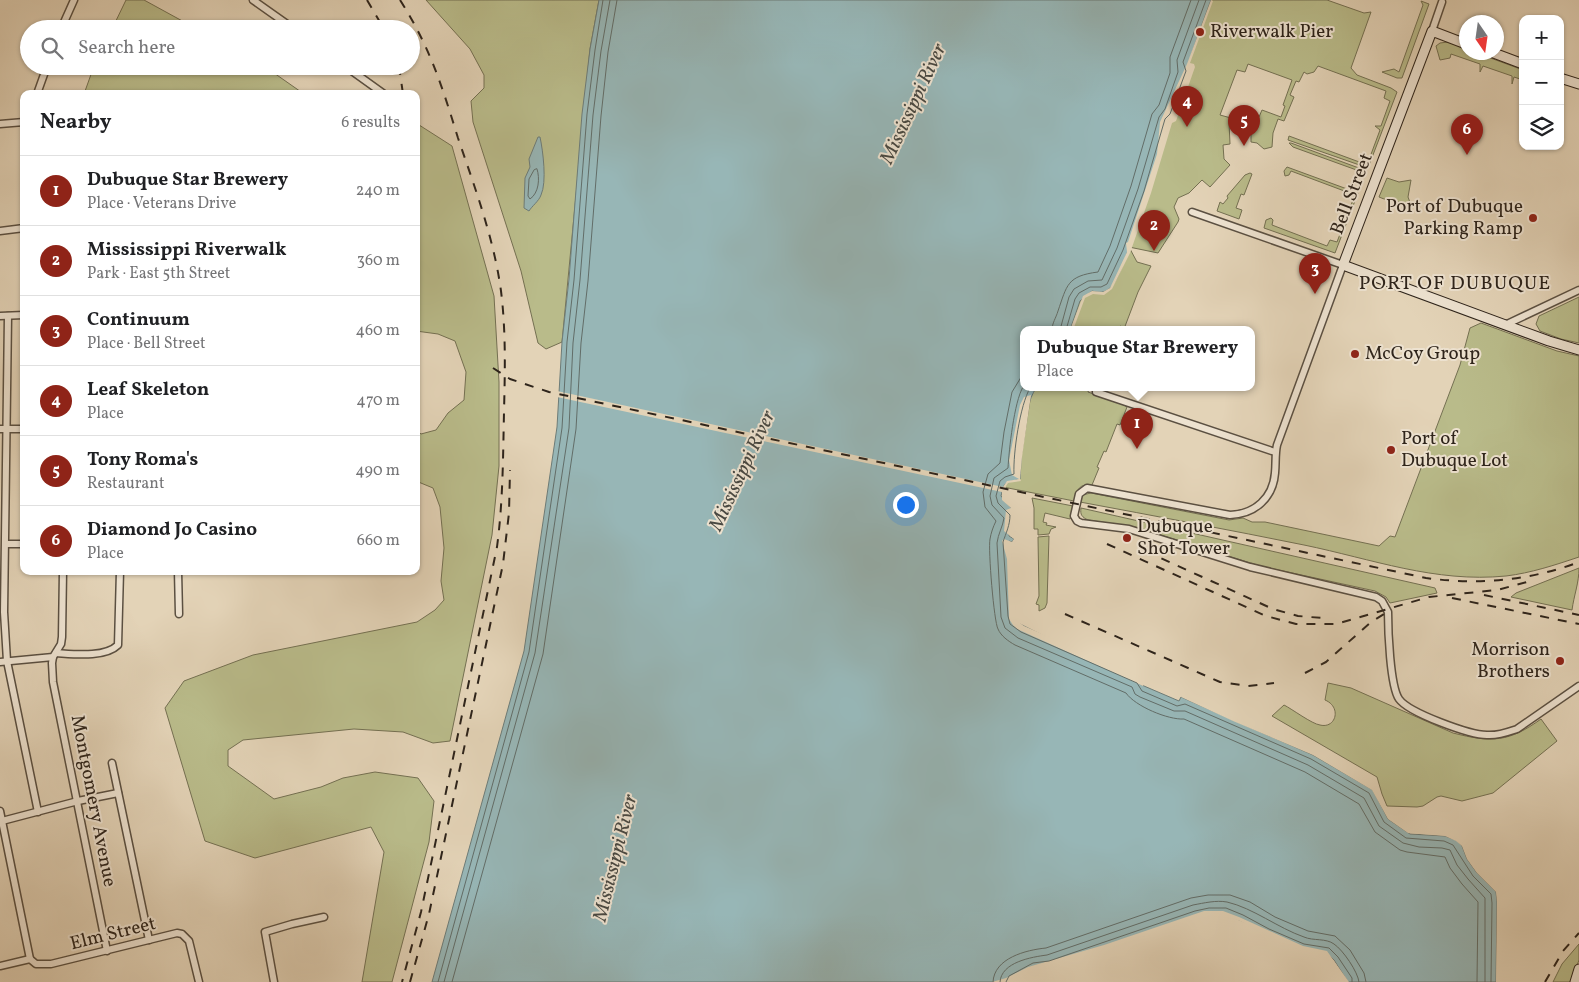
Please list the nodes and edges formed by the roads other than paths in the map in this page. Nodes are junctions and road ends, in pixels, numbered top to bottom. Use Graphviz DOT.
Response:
graph roads {
  1 [pos="74,0"];
  2 [pos="253,0"];
  3 [pos="261,2"];
  4 [pos="1442,2"];
  5 [pos="65,20"];
  6 [pos="283,20"];
  7 [pos="1432,31"];
  8 [pos="1459,41"];
  9 [pos="1504,57"];
  10 [pos="1519,62"];
  11 [pos="44,75"];
  12 [pos="358,75"];
  13 [pos="1564,79"];
  14 [pos="1579,84"];
  15 [pos="38,90"];
  16 [pos="378,90"];
  17 [pos="20,122"];
  18 [pos="0,124"];
  19 [pos="1192,212"];
  20 [pos="20,228"];
  21 [pos="0,231"];
  22 [pos="1343,265"];
  23 [pos="1579,290"];
  24 [pos="20,315"];
  25 [pos="0,316"];
  26 [pos="8,316"];
  27 [pos="1506,325"];
  28 [pos="1579,350"];
  29 [pos="1096,392"];
  30 [pos="3,429"];
  31 [pos="20,429"];
  32 [pos="1275,452"];
  33 [pos="6,544"];
  34 [pos="20,544"];
  35 [pos="64,575"];
  36 [pos="120,575"];
  37 [pos="178,575"];
  38 [pos="179,614"];
  39 [pos="54,655"];
  40 [pos="3,661"];
  41 [pos="1579,686"];
  42 [pos="112,763"];
  43 [pos="118,793"];
  44 [pos="78,801"];
  45 [pos="0,811"];
  46 [pos="38,812"];
  47 [pos="2,821"];
  48 [pos="324,917"];
  49 [pos="149,940"];
  50 [pos="107,950"];
  51 [pos="30,959"];
  52 [pos="0,966"];
  53 [pos="1579,970"];
  54 [pos="200,982"];
  55 [pos="274,982"];
  56 [pos="1575,982"];
  1 -- 5 [label="street"];
  2 -- 3 [label="street"];
  3 -- 6 [label="street"];
  4 -- 7 [label="street, Bell Street"];
  7 -- 8 [label="street"];
  7 -- 22 [label="street, Bell Street"];
  9 -- 10 [label="street"];
  11 -- 15 [label="street"];
  12 -- 16 [label="street"];
  13 -- 14 [label="street"];
  17 -- 18 [label="street"];
  19 -- 22 [label="street"];
  20 -- 21 [label="street"];
  22 -- 27 [label="street"];
  22 -- 32 [label="street, Bell Street"];
  23 -- 27 [label="street"];
  24 -- 26 [label="street"];
  25 -- 26 [label="street"];
  26 -- 30 [label="street"];
  27 -- 28 [label="street"];
  29 -- 32 [label="street"];
  30 -- 31 [label="street"];
  30 -- 33 [label="street"];
  32 -- 41 [label="street, Bell Street"];
  33 -- 34 [label="street"];
  33 -- 40 [label="street"];
  35 -- 39 [label="street, Montgomery Avenue"];
  36 -- 39 [label="street"];
  37 -- 38 [label="street"];
  39 -- 40 [label="street"];
  39 -- 44 [label="street, Montgomery Avenue"];
  40 -- 46 [label="street"];
  42 -- 43 [label="street"];
  43 -- 44 [label="street"];
  43 -- 49 [label="street"];
  44 -- 46 [label="street"];
  44 -- 50 [label="street, Montgomery Avenue"];
  45 -- 47 [label="street"];
  46 -- 47 [label="street"];
  47 -- 51 [label="street"];
  48 -- 55 [label="street"];
  49 -- 50 [label="street, Elm Street"];
  49 -- 54 [label="street, Elm Street"];
  50 -- 51 [label="street, Elm Street"];
  51 -- 52 [label="street"];
  53 -- 56 [label="street"];
}
